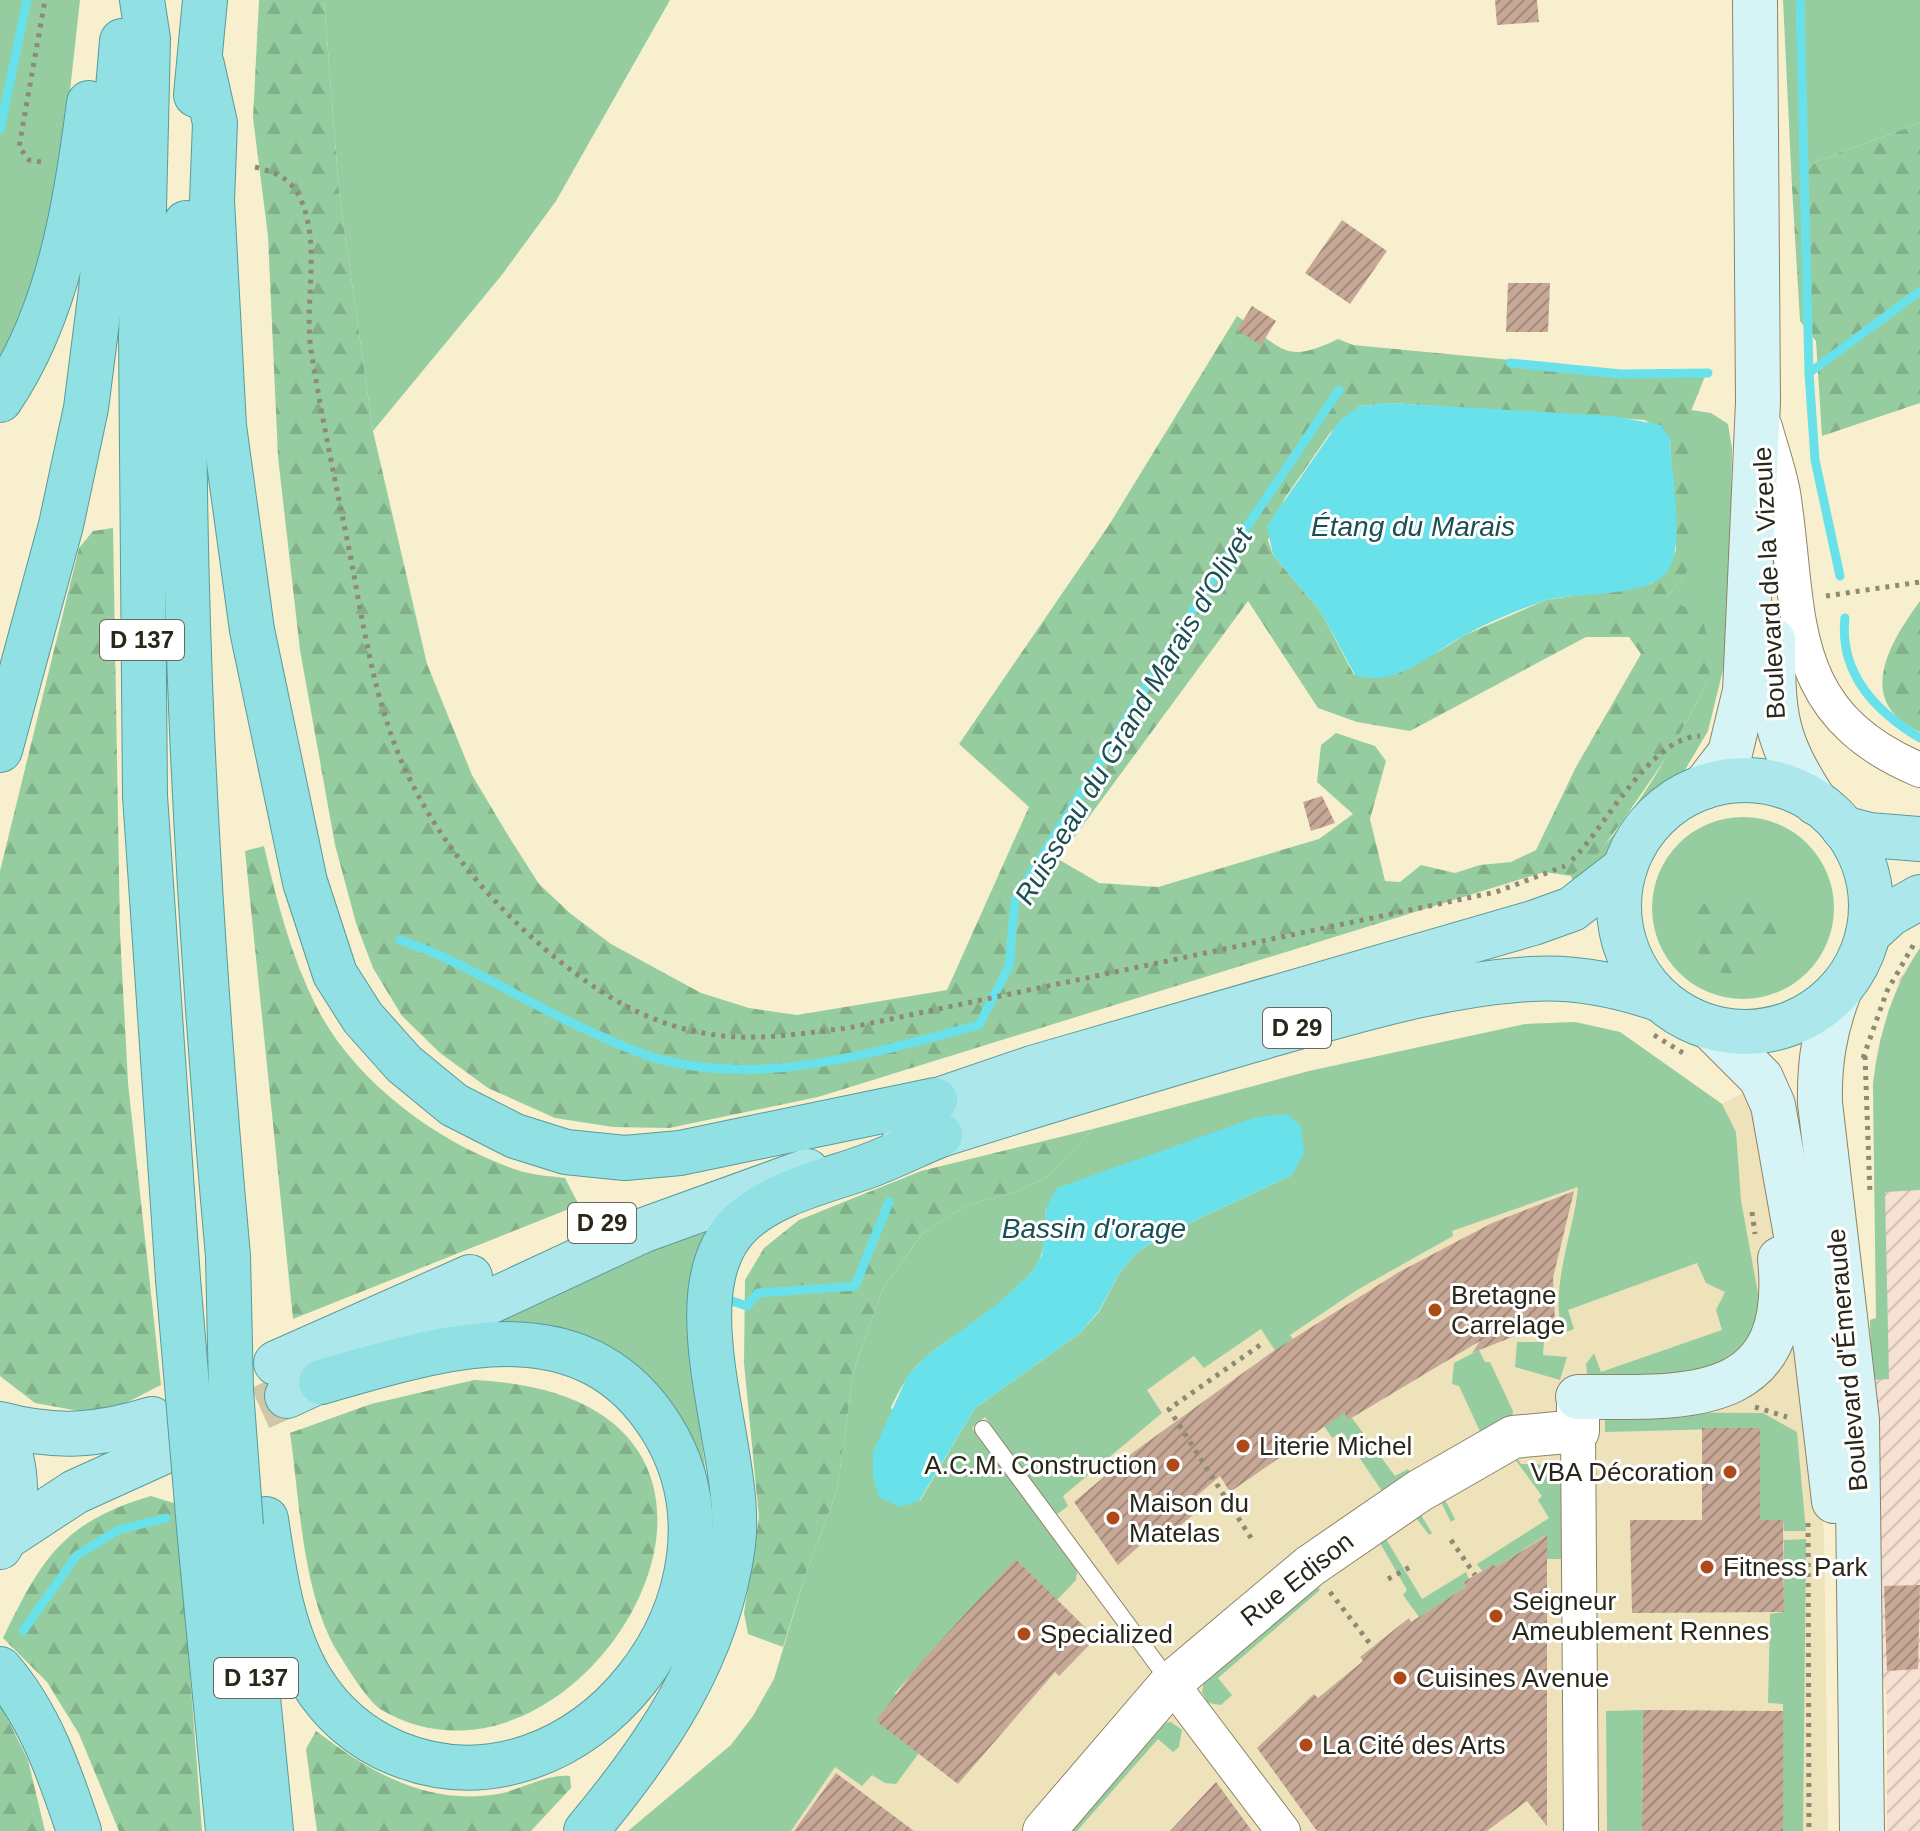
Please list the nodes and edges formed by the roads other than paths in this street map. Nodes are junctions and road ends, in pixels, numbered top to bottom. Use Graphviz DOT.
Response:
graph roads {
  1 [pos="123,0"];
  2 [pos="131,0"];
  3 [pos="142,0"];
  4 [pos="205,0"];
  5 [pos="1755,0"];
  6 [pos="202,65"];
  7 [pos="0,400"];
  8 [pos="1758,402"];
  9 [pos="0,750"];
  10 [pos="1920,770"];
  11 [pos="1704,787"];
  12 [pos="1829,815"];
  13 [pos="1920,839"];
  14 [pos="1625,868"];
  15 [pos="1920,897"];
  16 [pos="1868,934"];
  17 [pos="1840,989"];
  18 [pos="1661,1000"];
  19 [pos="1710,1027"];
  20 [pos="937,1117"];
  21 [pos="1777,1121"];
  22 [pos="295,1380"];
  23 [pos="1578,1414"];
  24 [pos="0,1426"];
  25 [pos="983,1429"];
  26 [pos="254,1522"];
  27 [pos="3,1542"];
  28 [pos="0,1669"];
  29 [pos="1171,1683"];
  30 [pos="79,1831"];
  31 [pos="228,1831"];
  32 [pos="271,1831"];
  33 [pos="586,1831"];
  34 [pos="1044,1831"];
  35 [pos="1283,1831"];
  36 [pos="1581,1831"];
  37 [pos="1836,1831"];
  38 [pos="1862,1831"];
  1 -- 7 [label="highway"];
  2 -- 9 [label="highway"];
  3 -- 31 [label="highway, D 137, bridge"];
  4 -- 6 [label="highway, D 137"];
  5 -- 8 [label="main road, Boulevard de la Vizeule"];
  6 -- 20 [label="highway"];
  6 -- 26 [label="highway, D 137, bridge"];
  8 -- 10 [label="street"];
  8 -- 11 [label="main road, Boulevard de la Vizeule"];
  8 -- 12 [label="main road, Boulevard de la Vizeule"];
  11 -- 12 [label="main road"];
  11 -- 14 [label="main road"];
  12 -- 13 [label="main road"];
  12 -- 16 [label="main road"];
  14 -- 18 [label="main road"];
  14 -- 20 [label="main road, D 29"];
  15 -- 16 [label="main road"];
  16 -- 17 [label="main road"];
  17 -- 19 [label="main road"];
  17 -- 38 [label="main road, Boulevard d'Émeraude"];
  18 -- 19 [label="main road"];
  18 -- 20 [label="main road, D 29"];
  19 -- 21 [label="main road, Boulevard d'Émeraude"];
  20 -- 22 [label="main road, D 29"];
  20 -- 33 [label="highway"];
  21 -- 23 [label="main road"];
  21 -- 37 [label="main road, Boulevard d'Émeraude"];
  22 -- 26 [label="highway"];
  23 -- 29 [label="street, Rue Edison"];
  23 -- 36 [label="street"];
  24 -- 27 [label="main road"];
  24 -- 27 [label="main road"];
  25 -- 29 [label="lane"];
  26 -- 32 [label="highway, D 137"];
  28 -- 30 [label="highway"];
  29 -- 34 [label="street, Rue Edison"];
  29 -- 35 [label="street"];
}
